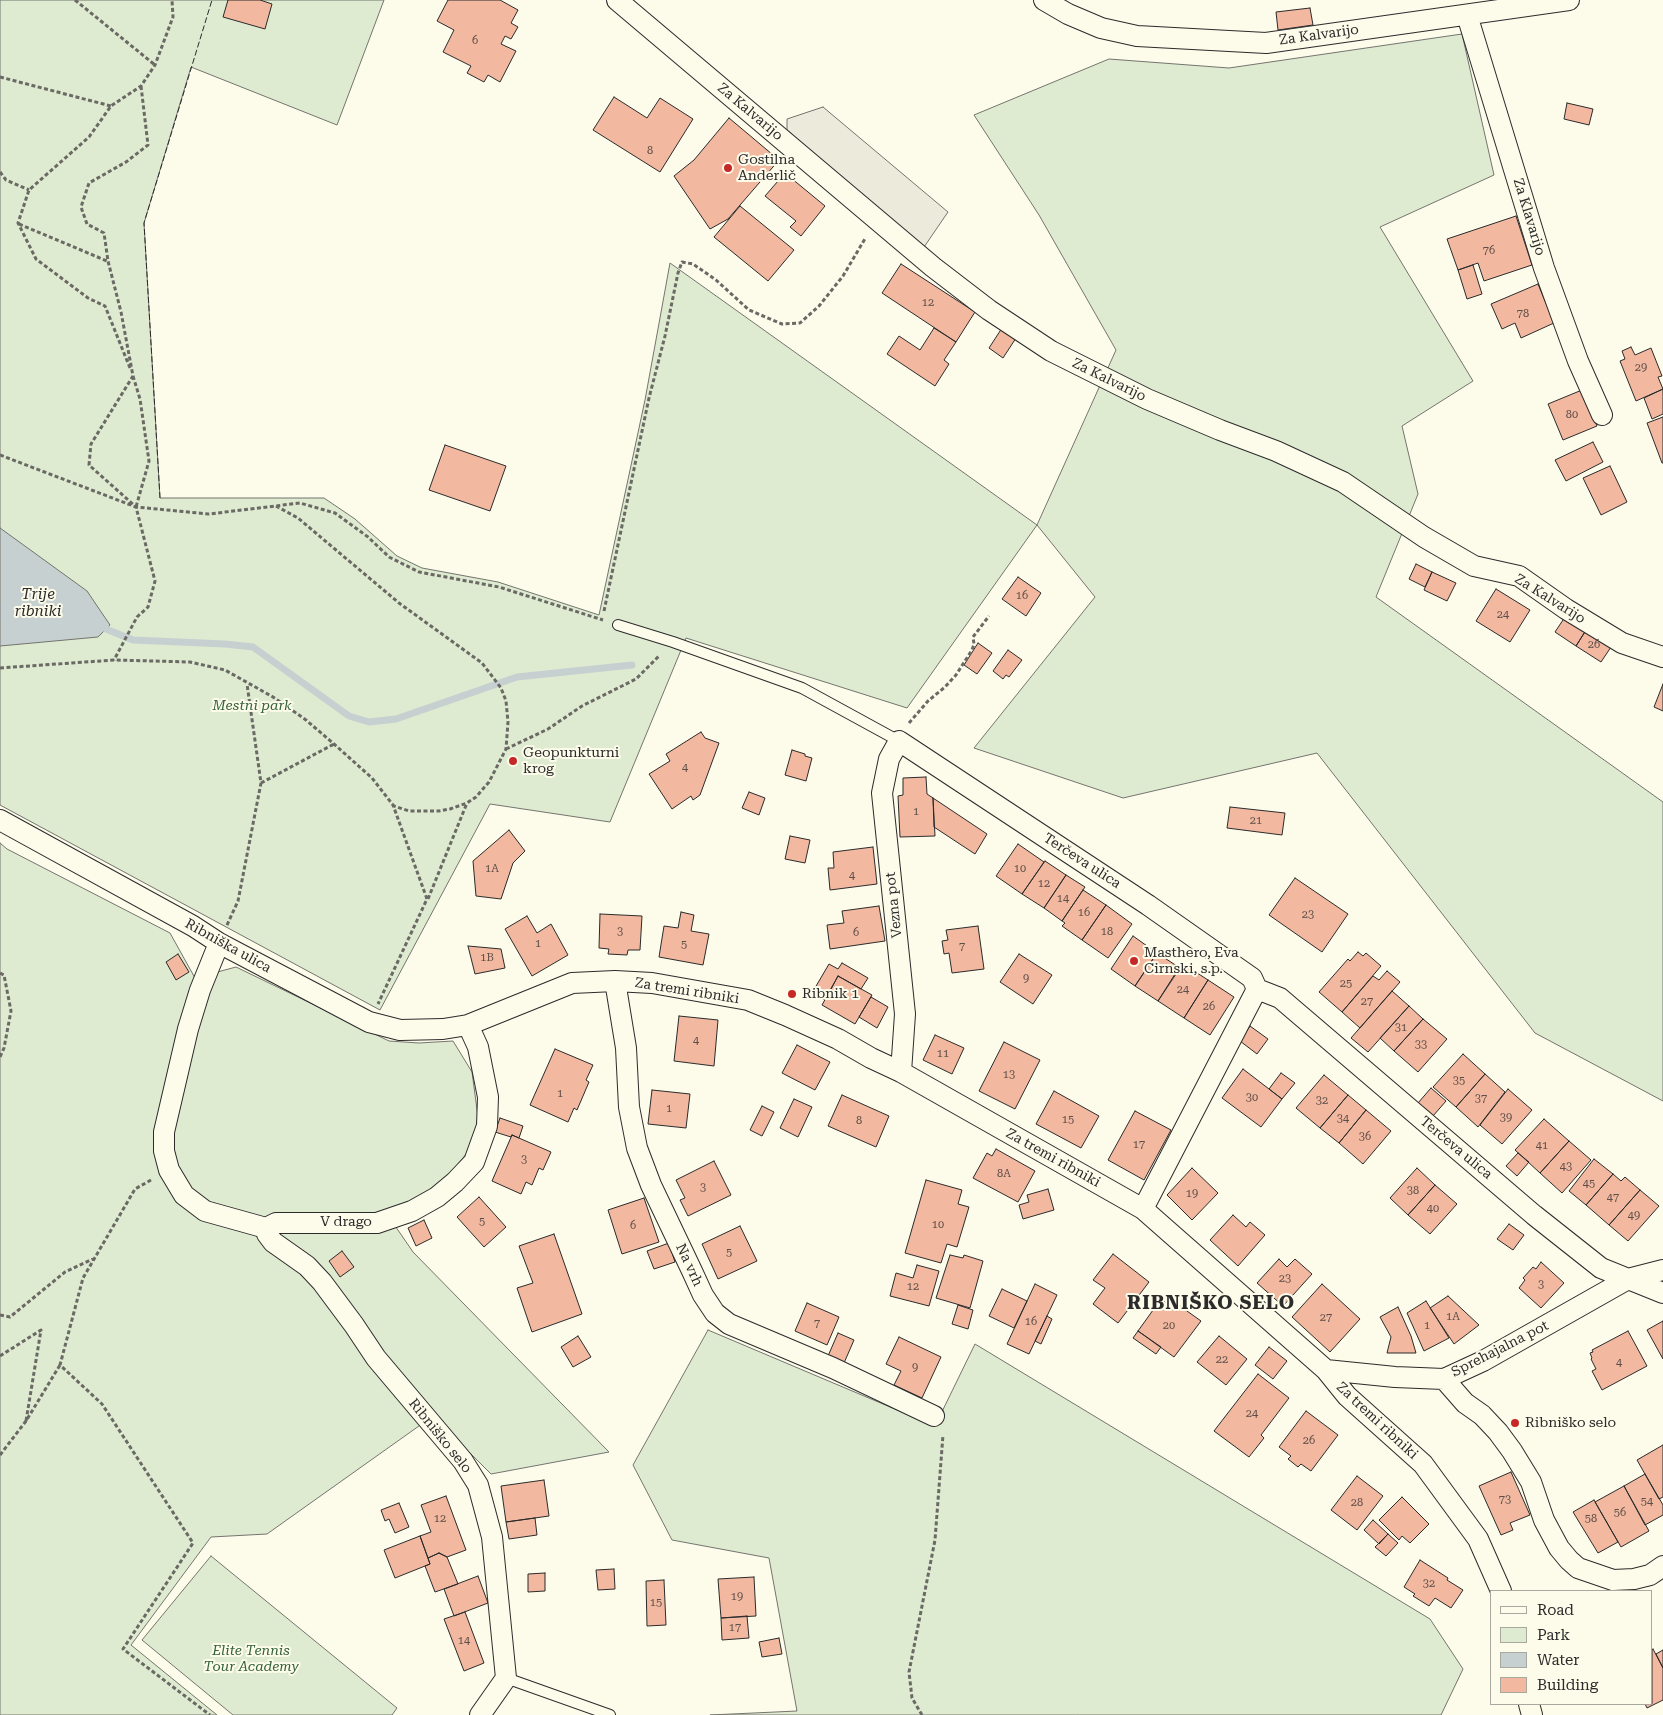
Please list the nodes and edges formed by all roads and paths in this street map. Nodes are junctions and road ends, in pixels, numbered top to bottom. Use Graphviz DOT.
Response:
graph roads {
  1 [pos="75,0"];
  2 [pos="172,0"];
  3 [pos="617,0"];
  4 [pos="1044,0"];
  5 [pos="1569,0"];
  6 [pos="1467,15"];
  7 [pos="155,65"];
  8 [pos="0,77"];
  9 [pos="141,86"];
  10 [pos="111,106"];
  11 [pos="0,172"];
  12 [pos="30,190"];
  13 [pos="878,219"];
  14 [pos="18,223"];
  15 [pos="108,261"];
  16 [pos="133,376"];
  17 [pos="1602,416"];
  18 [pos="0,455"];
  19 [pos="274,505"];
  20 [pos="136,507"];
  21 [pos="604,611"];
  22 [pos="989,616"];
  23 [pos="618,625"];
  24 [pos="673,642"];
  25 [pos="1663,657"];
  26 [pos="114,660"];
  27 [pos="0,668"];
  28 [pos="247,683"];
  29 [pos="899,741"];
  30 [pos="334,744"];
  31 [pos="506,749"];
  32 [pos="261,783"];
  33 [pos="467,804"];
  34 [pos="393,805"];
  35 [pos="0,820"];
  36 [pos="427,899"];
  37 [pos="219,943"];
  38 [pos="0,973"];
  39 [pos="615,981"];
  40 [pos="1257,989"];
  41 [pos="369,1022"];
  42 [pos="468,1025"];
  43 [pos="0,1056"];
  44 [pos="901,1072"];
  45 [pos="169,1170"];
  46 [pos="1143,1209"];
  47 [pos="266,1228"];
  48 [pos="94,1258"];
  49 [pos="1663,1270"];
  50 [pos="1628,1279"];
  51 [pos="1663,1293"];
  52 [pos="0,1315"];
  53 [pos="0,1356"];
  54 [pos="60,1365"];
  55 [pos="1326,1370"];
  56 [pos="1444,1378"];
  57 [pos="934,1416"];
  58 [pos="26,1421"];
  59 [pos="0,1455"];
  60 [pos="1663,1566"];
  61 [pos="1501,1590"];
  62 [pos="506,1678"];
  63 [pos="210,1715"];
  64 [pos="480,1715"];
  65 [pos="610,1715"];
  66 [pos="922,1715"];
  1 -- 7 [label="path"];
  2 -- 7 [label="path"];
  3 -- 13 [label="street, Za Kalvarijo"];
  4 -- 6 [label="street, Za Kalvarijo"];
  5 -- 6 [label="street, Za Kalvarijo"];
  6 -- 17 [label="street, Za Klavarijo"];
  7 -- 9 [label="path"];
  8 -- 10 [label="path"];
  9 -- 10 [label="path"];
  9 -- 15 [label="path"];
  10 -- 12 [label="path"];
  11 -- 12 [label="path"];
  12 -- 14 [label="path"];
  13 -- 21 [label="path"];
  13 -- 25 [label="street, Za Kalvarijo"];
  14 -- 15 [label="path"];
  14 -- 16 [label="path"];
  15 -- 16 [label="path"];
  16 -- 20 [label="path"];
  16 -- 20 [label="path"];
  18 -- 20 [label="path"];
  19 -- 20 [label="path"];
  19 -- 23 [label="path"];
  19 -- 31 [label="path"];
  20 -- 26 [label="path"];
  22 -- 29 [label="path"];
  23 -- 24 [label="lane"];
  24 -- 29 [label="lane"];
  24 -- 31 [label="path"];
  26 -- 27 [label="path"];
  26 -- 28 [label="path"];
  28 -- 30 [label="path"];
  28 -- 32 [label="path"];
  29 -- 40 [label="street, Terčeva ulica"];
  29 -- 44 [label="street, Vezna pot"];
  30 -- 32 [label="path"];
  30 -- 34 [label="path"];
  31 -- 33 [label="path"];
  32 -- 37 [label="path"];
  33 -- 34 [label="path"];
  33 -- 36 [label="path"];
  34 -- 36 [label="path"];
  35 -- 37 [label="street, Ribniška ulica"];
  36 -- 41 [label="path"];
  37 -- 41 [label="street, Ribniška ulica"];
  37 -- 45 [label="street"];
  38 -- 43 [label="path"];
  39 -- 42 [label="street, Za tremi ribniki"];
  39 -- 44 [label="street, Za tremi ribniki"];
  39 -- 57 [label="street, Na vrh"];
  40 -- 46 [label="street"];
  40 -- 50 [label="street, Terčeva ulica"];
  41 -- 42 [label="street, Ribniška ulica"];
  42 -- 47 [label="street, V drago"];
  44 -- 46 [label="street, Za tremi ribniki"];
  45 -- 47 [label="street"];
  45 -- 48 [label="path"];
  46 -- 55 [label="street, Za tremi ribniki"];
  47 -- 62 [label="street, Ribniško selo"];
  48 -- 52 [label="path"];
  48 -- 54 [label="path"];
  49 -- 50 [label="street, Sprehajalna pot"];
  50 -- 51 [label="street, Terčeva ulica"];
  50 -- 56 [label="street, Sprehajalna pot"];
  53 -- 58 [label="path"];
  54 -- 58 [label="path"];
  54 -- 63 [label="path"];
  55 -- 56 [label="street, Sprehajalna pot"];
  55 -- 61 [label="street, Za tremi ribniki"];
  56 -- 60 [label="street"];
  57 -- 66 [label="path"];
  58 -- 59 [label="path"];
  62 -- 64 [label="street"];
  62 -- 65 [label="lane"];
}
